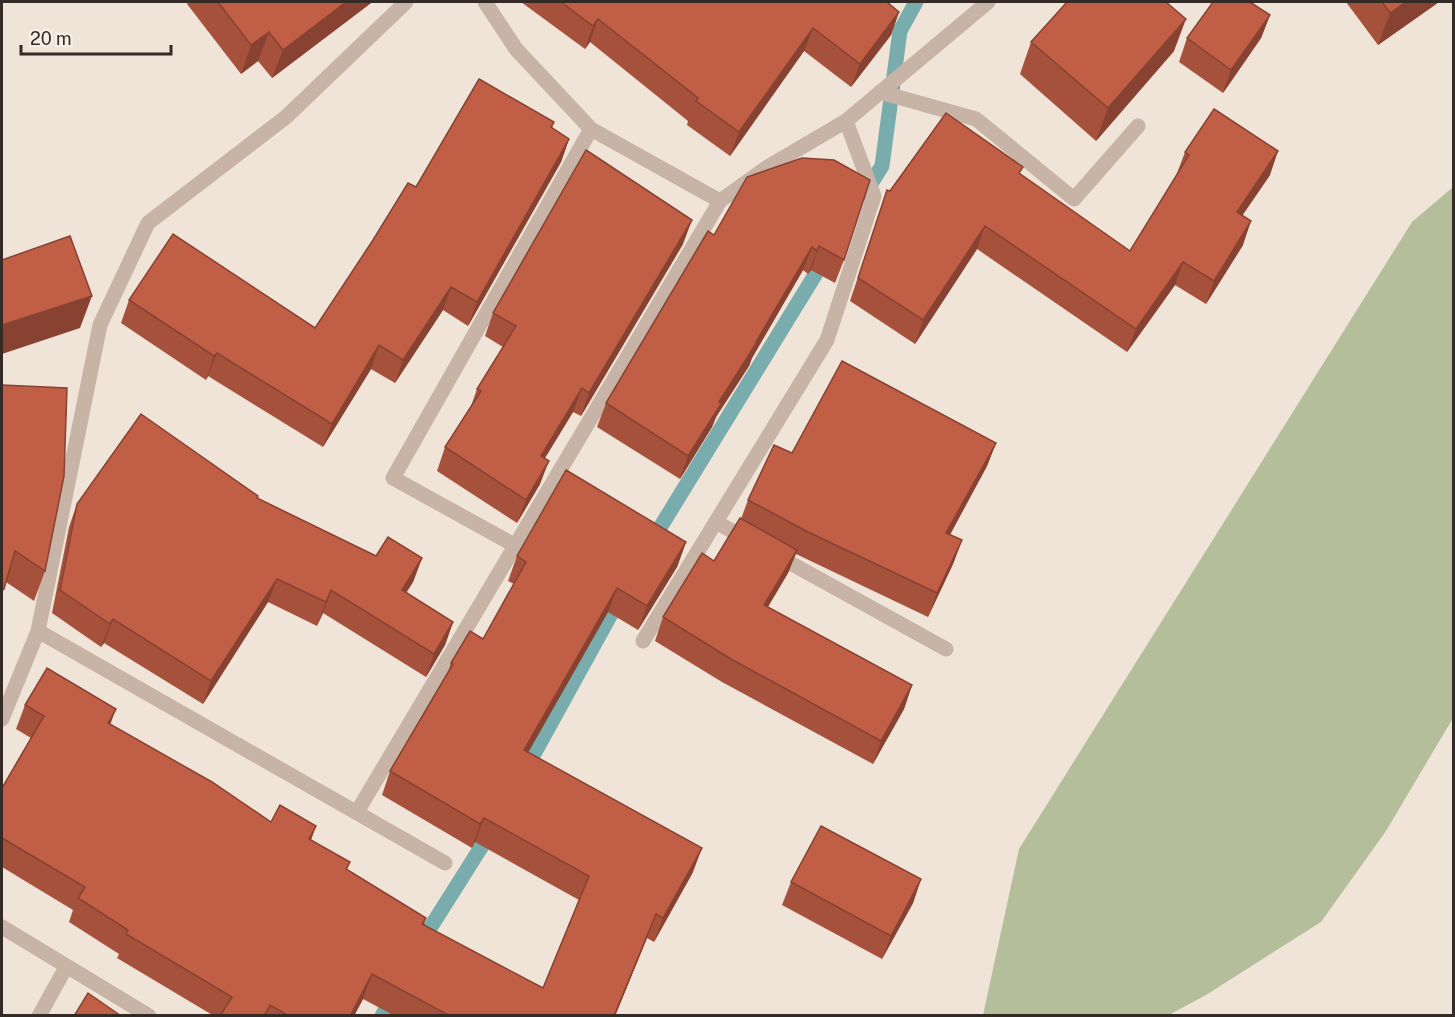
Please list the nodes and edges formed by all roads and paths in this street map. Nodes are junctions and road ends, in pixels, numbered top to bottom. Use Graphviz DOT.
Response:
graph roads {
  1 [pos="406,2"];
  2 [pos="485,2"];
  3 [pos="988,2"];
  4 [pos="880,92"];
  5 [pos="846,121"];
  6 [pos="1138,126"];
  7 [pos="591,129"];
  8 [pos="720,201"];
  9 [pos="716,522"];
  10 [pos="516,546"];
  11 [pos="39,631"];
  12 [pos="643,641"];
  13 [pos="946,650"];
  14 [pos="2,719"];
  15 [pos="357,812"];
  16 [pos="445,862"];
  17 [pos="2,927"];
  18 [pos="66,967"];
  19 [pos="39,1016"];
  20 [pos="149,1016"];
  1 -- 11 [label="street"];
  2 -- 7 [label="street"];
  3 -- 4 [label="street"];
  4 -- 5 [label="street"];
  4 -- 6 [label="street"];
  5 -- 8 [label="street"];
  5 -- 9 [label="street"];
  7 -- 8 [label="street"];
  7 -- 10 [label="street"];
  8 -- 10 [label="street"];
  9 -- 12 [label="street"];
  9 -- 13 [label="street"];
  10 -- 15 [label="street"];
  11 -- 14 [label="street"];
  11 -- 15 [label="street"];
  15 -- 16 [label="street"];
  17 -- 18 [label="street"];
  18 -- 19 [label="street"];
  18 -- 20 [label="street"];
}
